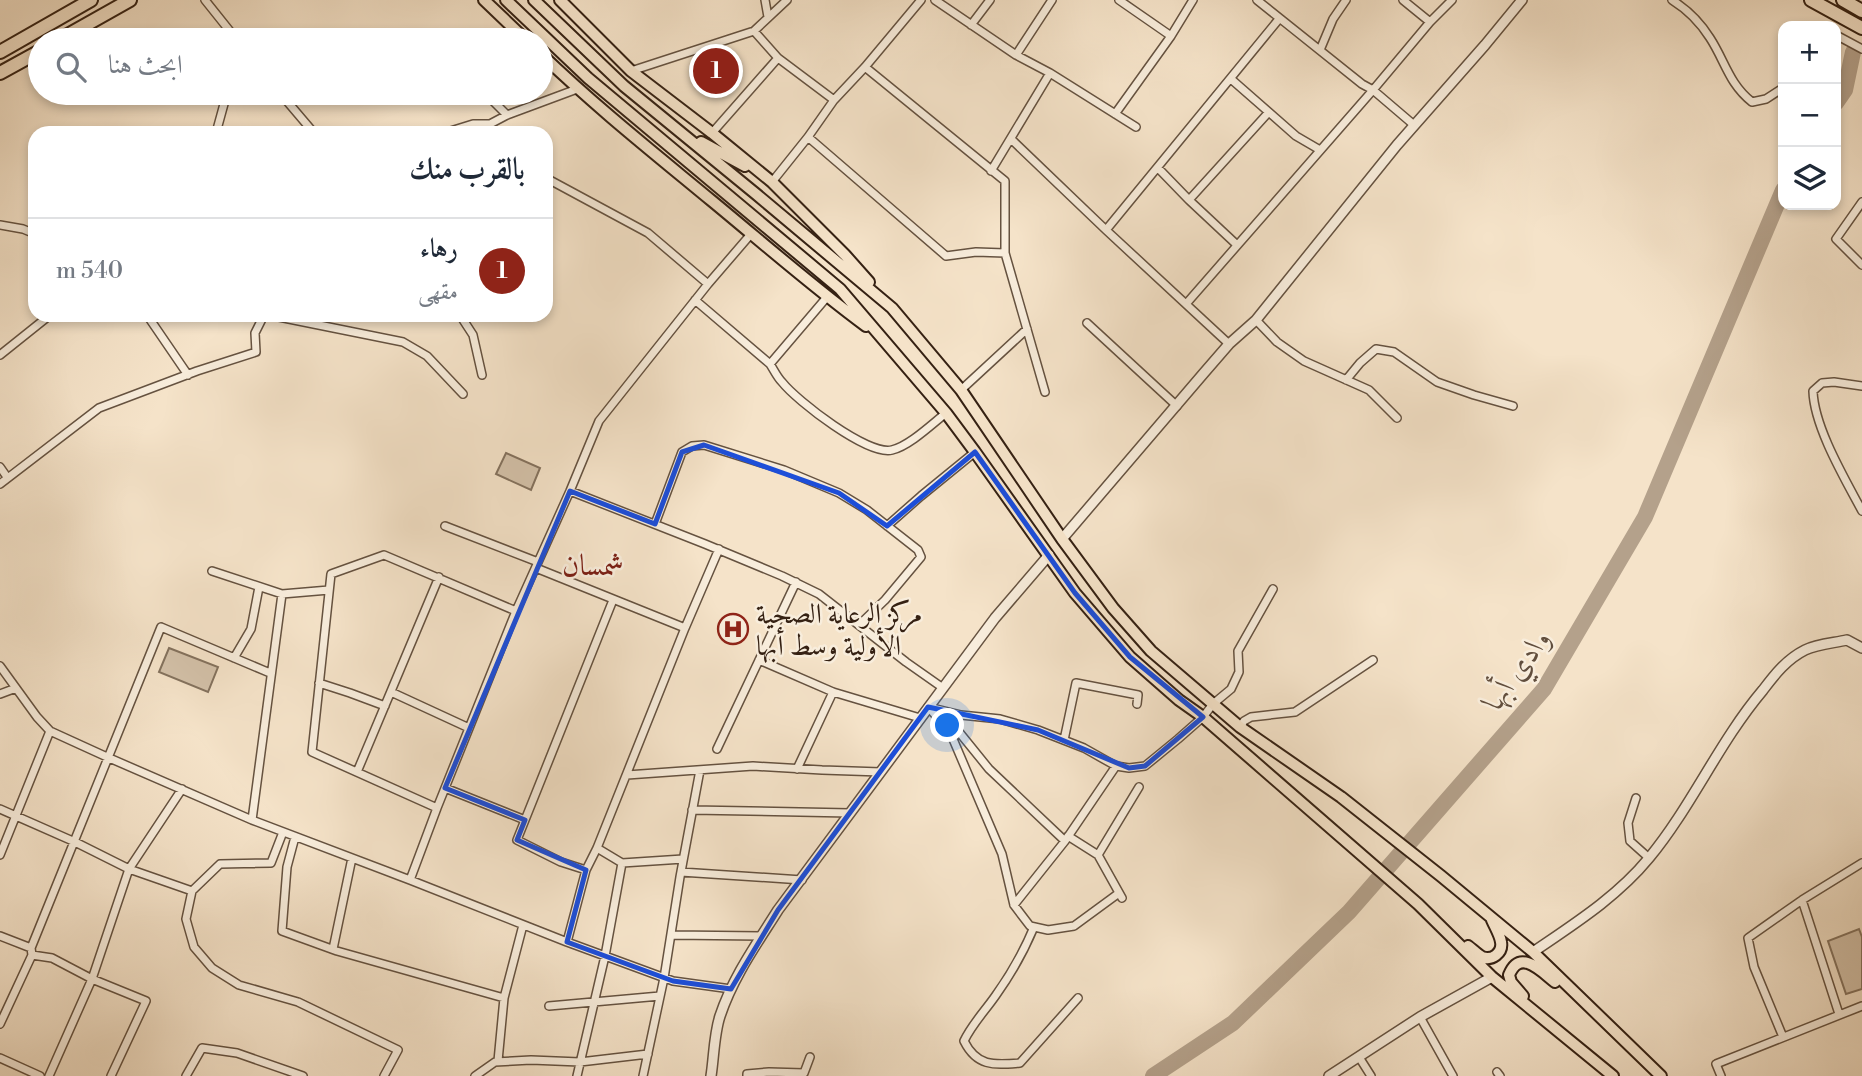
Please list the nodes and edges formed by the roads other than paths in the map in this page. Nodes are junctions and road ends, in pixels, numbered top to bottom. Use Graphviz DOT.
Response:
graph roads {
  1 [pos="91,0"];
  2 [pos="130,0"];
  3 [pos="205,0"];
  4 [pos="484,0"];
  5 [pos="506,0"];
  6 [pos="534,0"];
  7 [pos="560,0"];
  8 [pos="765,0"];
  9 [pos="787,0"];
  10 [pos="921,0"];
  11 [pos="935,0"];
  12 [pos="990,0"];
  13 [pos="1052,0"];
  14 [pos="1119,0"];
  15 [pos="1193,0"];
  16 [pos="1257,0"];
  17 [pos="1346,0"];
  18 [pos="1404,0"];
  19 [pos="1452,0"];
  20 [pos="1522,0"];
  21 [pos="1672,0"];
  22 [pos="1811,0"];
  23 [pos="1843,0"];
  24 [pos="1862,11"];
  25 [pos="768,17"];
  26 [pos="1279,19"];
  27 [pos="1430,22"];
  28 [pos="971,25"];
  29 [pos="42,28"];
  30 [pos="80,28"];
  31 [pos="227,28"];
  32 [pos="513,28"];
  33 [pos="535,28"];
  34 [pos="1862,28"];
  35 [pos="754,31"];
  36 [pos="28,36"];
  37 [pos="1171,36"];
  38 [pos="1841,38"];
  39 [pos="553,45"];
  40 [pos="1862,49"];
  41 [pos="1320,50"];
  42 [pos="0,52"];
  43 [pos="1016,55"];
  44 [pos="28,58"];
  45 [pos="778,58"];
  46 [pos="17,64"];
  47 [pos="553,66"];
  48 [pos="865,67"];
  49 [pos="631,71"];
  50 [pos="0,73"];
  51 [pos="1050,73"];
  52 [pos="1231,79"];
  53 [pos="0,80"];
  54 [pos="577,89"];
  55 [pos="1373,90"];
  56 [pos="1778,91"];
  57 [pos="553,98"];
  58 [pos="834,100"];
  59 [pos="224,105"];
  60 [pos="291,105"];
  61 [pos="497,105"];
  62 [pos="534,105"];
  63 [pos="1268,113"];
  64 [pos="1115,114"];
  65 [pos="507,115"];
  66 [pos="1414,125"];
  67 [pos="218,126"];
  68 [pos="308,126"];
  69 [pos="467,126"];
  70 [pos="673,126"];
  71 [pos="1136,127"];
  72 [pos="712,133"];
  73 [pos="657,136"];
  74 [pos="808,137"];
  75 [pos="1011,139"];
  76 [pos="1320,150"];
  77 [pos="1158,168"];
  78 [pos="991,171"];
  79 [pos="772,181"];
  80 [pos="553,182"];
  81 [pos="1189,200"];
  82 [pos="1862,202"];
  83 [pos="720,207"];
  84 [pos="0,225"];
  85 [pos="1106,230"];
  86 [pos="28,231"];
  87 [pos="751,234"];
  88 [pos="1236,244"];
  89 [pos="1005,253"];
  90 [pos="1862,265"];
  91 [pos="708,284"];
  92 [pos="827,297"];
  93 [pos="695,300"];
  94 [pos="1186,304"];
  95 [pos="892,308"];
  96 [pos="1256,320"];
  97 [pos="41,322"];
  98 [pos="153,322"];
  99 [pos="260,322"];
  100 [pos="304,322"];
  101 [pos="465,322"];
  102 [pos="1087,323"];
  103 [pos="1027,330"];
  104 [pos="883,337"];
  105 [pos="1230,344"];
  106 [pos="0,355"];
  107 [pos="770,364"];
  108 [pos="188,375"];
  109 [pos="482,375"];
  110 [pos="1346,380"];
  111 [pos="1862,386"];
  112 [pos="961,390"];
  113 [pos="1045,392"];
  114 [pos="463,394"];
  115 [pos="1177,406"];
  116 [pos="1513,406"];
  117 [pos="946,413"];
  118 [pos="1397,418"];
  119 [pos="975,452"];
  120 [pos="0,467"];
  121 [pos="7,477"];
  122 [pos="0,484"];
  123 [pos="570,491"];
  124 [pos="1862,494"];
  125 [pos="1853,495"];
  126 [pos="1862,511"];
  127 [pos="655,524"];
  128 [pos="444,526"];
  129 [pos="887,526"];
  130 [pos="1062,539"];
  131 [pos="719,549"];
  132 [pos="1049,555"];
  133 [pos="537,565"];
  134 [pos="212,571"];
  135 [pos="439,577"];
  136 [pos="796,582"];
  137 [pos="259,587"];
  138 [pos="1273,589"];
  139 [pos="329,590"];
  140 [pos="282,594"];
  141 [pos="613,600"];
  142 [pos="516,611"];
  143 [pos="859,625"];
  144 [pos="685,628"];
  145 [pos="1862,648"];
  146 [pos="234,658"];
  147 [pos="759,660"];
  148 [pos="1373,660"];
  149 [pos="0,666"];
  150 [pos="270,673"];
  151 [pos="319,683"];
  152 [pos="16,688"];
  153 [pos="943,688"];
  154 [pos="391,692"];
  155 [pos="833,692"];
  156 [pos="0,694"];
  157 [pos="1137,704"];
  158 [pos="1213,704"];
  159 [pos="385,706"];
  160 [pos="928,707"];
  161 [pos="942,711"];
  162 [pos="1203,717"];
  163 [pos="920,718"];
  164 [pos="469,727"];
  165 [pos="1240,727"];
  166 [pos="50,731"];
  167 [pos="1064,740"];
  168 [pos="718,749"];
  169 [pos="107,757"];
  170 [pos="1116,766"];
  171 [pos="797,769"];
  172 [pos="700,770"];
  173 [pos="357,772"];
  174 [pos="881,772"];
  175 [pos="627,775"];
  176 [pos="1139,787"];
  177 [pos="445,788"];
  178 [pos="182,789"];
  179 [pos="1636,799"];
  180 [pos="437,808"];
  181 [pos="0,809"];
  182 [pos="692,810"];
  183 [pos="850,813"];
  184 [pos="16,815"];
  185 [pos="252,820"];
  186 [pos="525,820"];
  187 [pos="283,832"];
  188 [pos="295,836"];
  189 [pos="1066,839"];
  190 [pos="75,842"];
  191 [pos="597,848"];
  192 [pos="0,855"];
  193 [pos="1098,855"];
  194 [pos="352,858"];
  195 [pos="1649,858"];
  196 [pos="683,859"];
  197 [pos="622,863"];
  198 [pos="1862,863"];
  199 [pos="129,869"];
  200 [pos="586,870"];
  201 [pos="681,872"];
  202 [pos="411,880"];
  203 [pos="802,880"];
  204 [pos="192,891"];
  205 [pos="1802,900"];
  206 [pos="1014,905"];
  207 [pos="1492,918"];
  208 [pos="523,925"];
  209 [pos="1034,927"];
  210 [pos="1443,928"];
  211 [pos="671,935"];
  212 [pos="0,936"];
  213 [pos="761,936"];
  214 [pos="567,942"];
  215 [pos="333,949"];
  216 [pos="31,952"];
  217 [pos="1532,952"];
  218 [pos="605,956"];
  219 [pos="1492,977"];
  220 [pos="664,978"];
  221 [pos="92,979"];
  222 [pos="731,989"];
  223 [pos="660,996"];
  224 [pos="504,998"];
  225 [pos="1078,998"];
  226 [pos="1581,998"];
  227 [pos="594,1002"];
  228 [pos="549,1006"];
  229 [pos="1862,1006"];
  230 [pos="1839,1014"];
  231 [pos="1420,1017"];
  232 [pos="1541,1017"];
  233 [pos="0,1024"];
  234 [pos="1783,1037"];
  235 [pos="648,1054"];
  236 [pos="810,1057"];
  237 [pos="1360,1057"];
  238 [pos="0,1058"];
  239 [pos="498,1061"];
  240 [pos="580,1062"];
  241 [pos="17,1066"];
  242 [pos="15,1076"];
  243 [pos="40,1076"];
  244 [pos="48,1076"];
  245 [pos="111,1076"];
  246 [pos="186,1076"];
  247 [pos="303,1076"];
  248 [pos="384,1076"];
  249 [pos="475,1076"];
  250 [pos="577,1076"];
  251 [pos="643,1076"];
  252 [pos="711,1076"];
  253 [pos="747,1076"];
  254 [pos="1329,1076"];
  255 [pos="1371,1076"];
  256 [pos="1453,1076"];
  257 [pos="1613,1076"];
  258 [pos="1661,1076"];
  259 [pos="1721,1076"];
  1 -- 29 [label="highway"];
  2 -- 30 [label="highway"];
  3 -- 31 [label="street"];
  4 -- 32 [label="main road"];
  5 -- 33 [label="main road"];
  6 -- 70 [label="main road"];
  7 -- 49 [label="main road"];
  8 -- 25 [label="street"];
  9 -- 25 [label="street"];
  10 -- 48 [label="street"];
  11 -- 28 [label="street"];
  12 -- 28 [label="street"];
  13 -- 43 [label="street"];
  14 -- 37 [label="street"];
  15 -- 37 [label="street"];
  16 -- 26 [label="street"];
  17 -- 41 [label="street"];
  18 -- 27 [label="street"];
  19 -- 27 [label="street"];
  20 -- 66 [label="street"];
  21 -- 56 [label="street"];
  22 -- 34 [label="highway"];
  23 -- 24 [label="highway"];
  25 -- 35 [label="street"];
  26 -- 41 [label="street"];
  26 -- 52 [label="street"];
  27 -- 55 [label="street"];
  28 -- 43 [label="street"];
  35 -- 45 [label="street"];
  35 -- 49 [label="street"];
  36 -- 42 [label="highway"];
  37 -- 64 [label="street"];
  38 -- 40 [label="street"];
  39 -- 73 [label="main road"];
  41 -- 55 [label="street"];
  43 -- 51 [label="street"];
  44 -- 46 [label="highway"];
  45 -- 58 [label="street"];
  45 -- 72 [label="street"];
  46 -- 50 [label="highway"];
  46 -- 53 [label="highway"];
  47 -- 54 [label="main road"];
  48 -- 58 [label="street"];
  48 -- 78 [label="street"];
  49 -- 72 [label="main road"];
  51 -- 64 [label="street"];
  51 -- 75 [label="street"];
  52 -- 63 [label="street"];
  52 -- 77 [label="street"];
  54 -- 57 [label="street"];
  54 -- 83 [label="main road"];
  55 -- 66 [label="street"];
  55 -- 76 [label="street"];
  58 -- 74 [label="street"];
  59 -- 67 [label="street"];
  60 -- 68 [label="street"];
  61 -- 65 [label="street"];
  62 -- 65 [label="street"];
  63 -- 76 [label="street"];
  63 -- 81 [label="street"];
  64 -- 71 [label="street"];
  65 -- 69 [label="street"];
  66 -- 96 [label="street"];
  70 -- 79 [label="main road"];
  70 -- 95 [label="main road"];
  72 -- 79 [label="main road"];
  73 -- 83 [label="main road"];
  73 -- 104 [label="main road"];
  74 -- 79 [label="street"];
  74 -- 89 [label="street"];
  75 -- 78 [label="street"];
  75 -- 85 [label="street"];
  76 -- 88 [label="street"];
  77 -- 81 [label="street"];
  77 -- 85 [label="street"];
  78 -- 89 [label="street"];
  79 -- 95 [label="main road"];
  80 -- 91 [label="street"];
  81 -- 88 [label="street"];
  82 -- 90 [label="street"];
  83 -- 87 [label="main road"];
  84 -- 86 [label="street"];
  85 -- 94 [label="street"];
  87 -- 91 [label="street"];
  87 -- 92 [label="main road"];
  88 -- 94 [label="street"];
  89 -- 103 [label="street"];
  91 -- 93 [label="street"];
  92 -- 104 [label="main road"];
  92 -- 107 [label="street"];
  93 -- 107 [label="street"];
  93 -- 123 [label="street"];
  94 -- 105 [label="street"];
  95 -- 112 [label="main road"];
  96 -- 105 [label="street"];
  96 -- 110 [label="street"];
  97 -- 106 [label="street"];
  98 -- 108 [label="street"];
  99 -- 108 [label="street"];
  100 -- 114 [label="street"];
  101 -- 109 [label="street"];
  102 -- 115 [label="street"];
  103 -- 112 [label="street"];
  103 -- 113 [label="street"];
  104 -- 117 [label="main road"];
  105 -- 115 [label="street"];
  107 -- 117 [label="street"];
  108 -- 121 [label="street"];
  110 -- 116 [label="street"];
  110 -- 118 [label="street"];
  111 -- 125 [label="street"];
  112 -- 130 [label="main road"];
  115 -- 130 [label="street"];
  117 -- 119 [label="main road"];
  119 -- 129 [label="street"];
  119 -- 132 [label="main road"];
  120 -- 121 [label="street"];
  121 -- 122 [label="street"];
  123 -- 127 [label="street"];
  123 -- 133 [label="street"];
  124 -- 125 [label="street"];
  125 -- 126 [label="street"];
  127 -- 129 [label="street"];
  127 -- 131 [label="street"];
  128 -- 133 [label="street"];
  129 -- 143 [label="street"];
  130 -- 158 [label="main road"];
  131 -- 136 [label="street"];
  131 -- 144 [label="street"];
  132 -- 153 [label="street"];
  132 -- 162 [label="main road"];
  133 -- 141 [label="street"];
  133 -- 142 [label="street"];
  134 -- 137 [label="street"];
  135 -- 139 [label="street"];
  135 -- 142 [label="street"];
  135 -- 154 [label="street"];
  136 -- 143 [label="street"];
  136 -- 147 [label="street"];
  137 -- 140 [label="street"];
  137 -- 146 [label="street"];
  138 -- 158 [label="street"];
  139 -- 140 [label="street"];
  139 -- 151 [label="street"];
  140 -- 150 [label="street"];
  141 -- 144 [label="street"];
  141 -- 186 [label="street"];
  142 -- 164 [label="street"];
  143 -- 153 [label="street"];
  144 -- 175 [label="street"];
  145 -- 195 [label="street"];
  146 -- 150 [label="street"];
  146 -- 169 [label="street"];
  147 -- 155 [label="street"];
  147 -- 168 [label="street"];
  148 -- 165 [label="street"];
  149 -- 152 [label="street"];
  150 -- 185 [label="street"];
  151 -- 159 [label="street"];
  151 -- 173 [label="street"];
  152 -- 156 [label="street"];
  152 -- 166 [label="street"];
  153 -- 160 [label="street"];
  154 -- 159 [label="street"];
  154 -- 164 [label="street"];
  155 -- 163 [label="street"];
  155 -- 171 [label="street"];
  157 -- 167 [label="street"];
  158 -- 162 [label="street"];
  158 -- 165 [label="main road"];
  159 -- 173 [label="street"];
  160 -- 161 [label="street"];
  160 -- 163 [label="street"];
  160 -- 206 [label="street"];
  161 -- 167 [label="street"];
  161 -- 189 [label="street"];
  162 -- 170 [label="street"];
  162 -- 210 [label="main road"];
  163 -- 174 [label="street"];
  164 -- 177 [label="street"];
  165 -- 207 [label="main road"];
  166 -- 169 [label="street"];
  166 -- 184 [label="street"];
  167 -- 170 [label="street"];
  169 -- 178 [label="street"];
  169 -- 190 [label="street"];
  170 -- 189 [label="street"];
  171 -- 172 [label="street"];
  171 -- 174 [label="street"];
  172 -- 175 [label="street"];
  172 -- 182 [label="street"];
  173 -- 180 [label="street"];
  174 -- 183 [label="street"];
  175 -- 191 [label="street"];
  176 -- 193 [label="street"];
  177 -- 180 [label="street"];
  177 -- 186 [label="street"];
  178 -- 185 [label="street"];
  178 -- 199 [label="street"];
  179 -- 195 [label="street"];
  180 -- 202 [label="street"];
  181 -- 184 [label="street"];
  182 -- 183 [label="street"];
  182 -- 196 [label="street"];
  183 -- 203 [label="street"];
  184 -- 190 [label="street"];
  184 -- 192 [label="street"];
  185 -- 187 [label="street"];
  186 -- 200 [label="street"];
  187 -- 188 [label="street"];
  187 -- 204 [label="street"];
  188 -- 194 [label="street"];
  188 -- 215 [label="street"];
  189 -- 193 [label="street"];
  189 -- 206 [label="street"];
  190 -- 199 [label="street"];
  190 -- 216 [label="street"];
  191 -- 197 [label="street"];
  191 -- 200 [label="street"];
  193 -- 209 [label="street"];
  194 -- 202 [label="street"];
  194 -- 215 [label="street"];
  195 -- 217 [label="street"];
  196 -- 197 [label="street"];
  196 -- 201 [label="street"];
  197 -- 218 [label="street"];
  198 -- 205 [label="street"];
  199 -- 204 [label="street"];
  199 -- 221 [label="street"];
  200 -- 214 [label="street"];
  201 -- 203 [label="street"];
  201 -- 211 [label="street"];
  202 -- 208 [label="street"];
  203 -- 213 [label="street"];
  204 -- 248 [label="street"];
  205 -- 230 [label="street"];
  205 -- 234 [label="street"];
  206 -- 209 [label="street"];
  207 -- 210 [label="main road"];
  207 -- 217 [label="main road"];
  208 -- 214 [label="street"];
  208 -- 224 [label="street"];
  209 -- 225 [label="street"];
  210 -- 219 [label="main road"];
  211 -- 213 [label="street"];
  211 -- 220 [label="street"];
  212 -- 216 [label="street"];
  213 -- 222 [label="street"];
  214 -- 218 [label="street"];
  215 -- 224 [label="street"];
  216 -- 221 [label="street"];
  216 -- 233 [label="street"];
  217 -- 226 [label="main road"];
  218 -- 220 [label="street"];
  218 -- 227 [label="street"];
  219 -- 231 [label="street"];
  219 -- 232 [label="main road"];
  220 -- 222 [label="street"];
  220 -- 223 [label="street"];
  221 -- 244 [label="street"];
  221 -- 245 [label="street"];
  222 -- 252 [label="street"];
  223 -- 227 [label="street"];
  223 -- 235 [label="street"];
  224 -- 239 [label="street"];
  226 -- 232 [label="main road"];
  226 -- 258 [label="main road"];
  227 -- 228 [label="street"];
  227 -- 240 [label="street"];
  229 -- 230 [label="street"];
  230 -- 234 [label="street"];
  231 -- 237 [label="street"];
  231 -- 256 [label="street"];
  232 -- 257 [label="main road"];
  234 -- 259 [label="street"];
  235 -- 240 [label="street"];
  235 -- 251 [label="street"];
  236 -- 253 [label="street"];
  237 -- 254 [label="street"];
  237 -- 255 [label="street"];
  238 -- 241 [label="street"];
  239 -- 240 [label="street"];
  239 -- 249 [label="street"];
  240 -- 250 [label="street"];
  241 -- 242 [label="street"];
  241 -- 243 [label="street"];
  246 -- 247 [label="street"];
}
